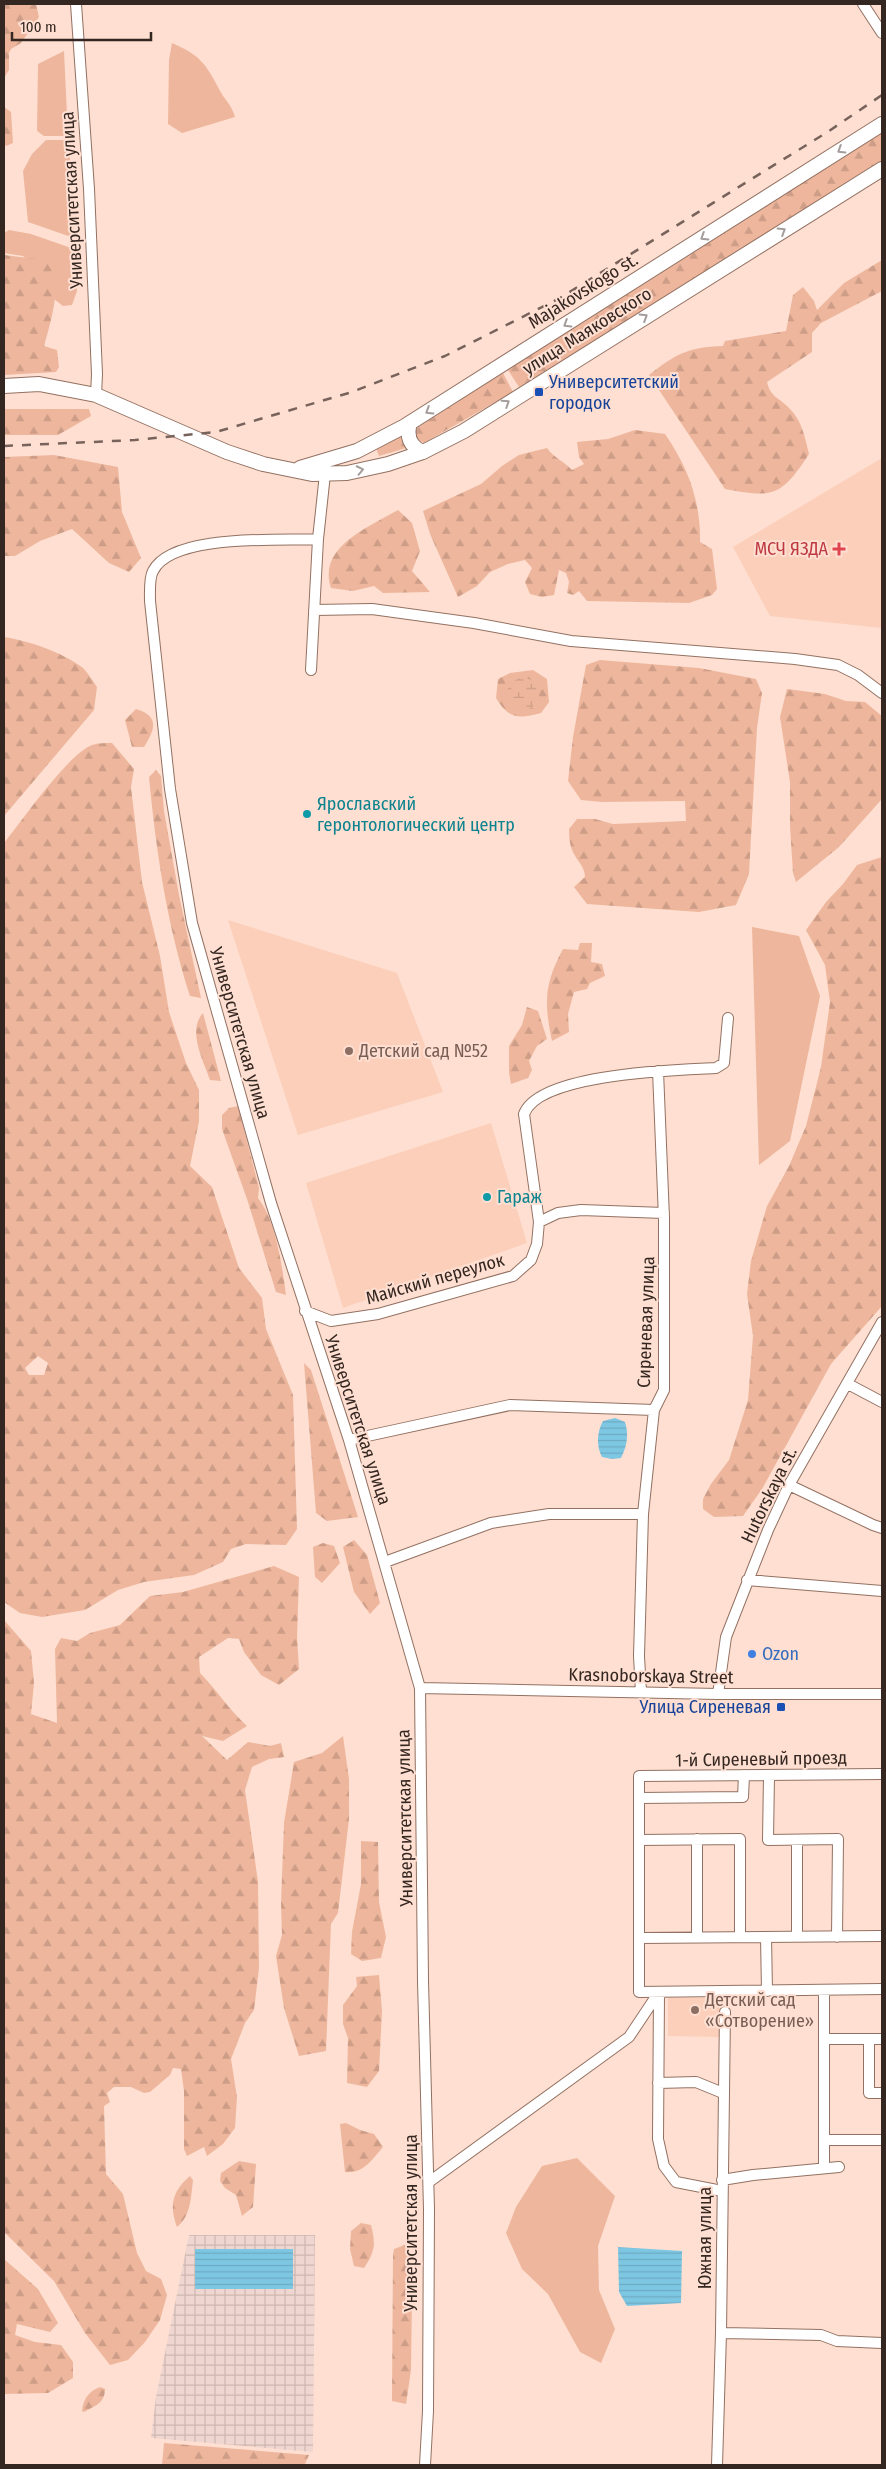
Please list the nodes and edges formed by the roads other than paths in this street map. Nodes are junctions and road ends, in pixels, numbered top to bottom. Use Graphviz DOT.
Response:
graph roads {
  1 [pos="76,4"];
  2 [pos="863,4"];
  3 [pos="882,33"];
  4 [pos="882,124"];
  5 [pos="882,169"];
  6 [pos="4,386"];
  7 [pos="96,395"];
  8 [pos="410,423"];
  9 [pos="423,452"];
  10 [pos="295,469"];
  11 [pos="325,474"];
  12 [pos="318,539"];
  13 [pos="314,610"];
  14 [pos="311,670"];
  15 [pos="882,692"];
  16 [pos="728,1018"];
  17 [pos="658,1071"];
  18 [pos="664,1213"];
  19 [pos="539,1222"];
  20 [pos="305,1311"];
  21 [pos="882,1322"];
  22 [pos="848,1384"];
  23 [pos="882,1402"];
  24 [pos="654,1410"];
  25 [pos="349,1440"];
  26 [pos="789,1485"];
  27 [pos="644,1514"];
  28 [pos="882,1528"];
  29 [pos="385,1562"];
  30 [pos="747,1580"];
  31 [pos="882,1591"];
  32 [pos="420,1688"];
  33 [pos="641,1692"];
  34 [pos="718,1694"];
  35 [pos="882,1694"];
  36 [pos="882,1774"];
  37 [pos="744,1775"];
  38 [pos="769,1775"];
  39 [pos="639,1798"];
  40 [pos="697,1839"];
  41 [pos="639,1840"];
  42 [pos="797,1840"];
  43 [pos="882,1936"];
  44 [pos="697,1937"];
  45 [pos="740,1937"];
  46 [pos="766,1937"];
  47 [pos="797,1937"];
  48 [pos="837,1937"];
  49 [pos="639,1938"];
  50 [pos="882,1989"];
  51 [pos="824,1990"];
  52 [pos="767,1991"];
  53 [pos="659,1992"];
  54 [pos="725,2012"];
  55 [pos="824,2039"];
  56 [pos="869,2039"];
  57 [pos="882,2039"];
  58 [pos="658,2083"];
  59 [pos="724,2093"];
  60 [pos="882,2093"];
  61 [pos="824,2140"];
  62 [pos="882,2140"];
  63 [pos="839,2167"];
  64 [pos="824,2168"];
  65 [pos="429,2182"];
  66 [pos="722,2186"];
  67 [pos="721,2333"];
  68 [pos="882,2343"];
  69 [pos="425,2465"];
  70 [pos="717,2465"];
  1 -- 7 [label="street, Университетская улица"];
  2 -- 3 [label="street"];
  4 -- 8 [label="main road, Majakovskogo st., one-way"];
  9 -- 5 [label="main road, улица Маяковского, one-way"];
  6 -- 7 [label="main road, улица Маяковского"];
  7 -- 10 [label="main road, улица Маяковского"];
  8 -- 9 [label="main road"];
  8 -- 10 [label="main road, Majakovskogo st."];
  11 -- 9 [label="main road, улица Маяковского, one-way"];
  10 -- 11 [label="main road, улица Маяковского"];
  11 -- 12 [label="street"];
  12 -- 13 [label="street"];
  12 -- 20 [label="street, Университетская улица"];
  13 -- 14 [label="street"];
  13 -- 15 [label="street"];
  16 -- 17 [label="street"];
  17 -- 18 [label="street, Сиреневая улица"];
  17 -- 19 [label="street, Майский переулок"];
  18 -- 19 [label="street"];
  18 -- 24 [label="street, Сиреневая улица"];
  19 -- 20 [label="street, Майский переулок"];
  20 -- 25 [label="street, Университетская улица"];
  21 -- 22 [label="street, Hutorskaya st."];
  22 -- 23 [label="street"];
  22 -- 26 [label="street, Hutorskaya st."];
  24 -- 25 [label="street"];
  24 -- 27 [label="street, Сиреневая улица"];
  25 -- 29 [label="street, Университетская улица"];
  26 -- 28 [label="street"];
  26 -- 30 [label="street, Hutorskaya st."];
  27 -- 29 [label="street"];
  27 -- 33 [label="street, Сиреневая улица"];
  29 -- 32 [label="street, Университетская улица"];
  30 -- 31 [label="street"];
  30 -- 34 [label="street, Hutorskaya st."];
  32 -- 33 [label="street, Krasnoborskaya Street"];
  32 -- 65 [label="street, Университетская улица"];
  33 -- 34 [label="street, Krasnoborskaya Street"];
  34 -- 35 [label="street, Krasnoborskaya Street"];
  36 -- 38 [label="street, 1-й Сиреневый проезд"];
  37 -- 38 [label="street, 1-й Сиреневый проезд"];
  37 -- 39 [label="street, 1-й Сиреневый проезд"];
  37 -- 39 [label="street"];
  38 -- 42 [label="street"];
  39 -- 41 [label="street"];
  40 -- 41 [label="street"];
  40 -- 44 [label="street"];
  40 -- 45 [label="street"];
  41 -- 49 [label="street"];
  42 -- 47 [label="street"];
  42 -- 48 [label="street"];
  43 -- 48 [label="street"];
  44 -- 45 [label="street"];
  44 -- 49 [label="street"];
  45 -- 46 [label="street"];
  46 -- 47 [label="street"];
  46 -- 52 [label="street"];
  47 -- 48 [label="street"];
  49 -- 53 [label="street"];
  50 -- 51 [label="street"];
  51 -- 52 [label="street"];
  51 -- 55 [label="street"];
  52 -- 53 [label="street"];
  53 -- 58 [label="street"];
  53 -- 65 [label="street"];
  54 -- 59 [label="street, Южная улица"];
  55 -- 56 [label="street"];
  55 -- 61 [label="street"];
  56 -- 57 [label="street"];
  56 -- 60 [label="street"];
  58 -- 59 [label="street"];
  58 -- 66 [label="street"];
  59 -- 66 [label="street, Южная улица"];
  61 -- 62 [label="street"];
  61 -- 64 [label="street"];
  63 -- 64 [label="street"];
  64 -- 66 [label="street"];
  65 -- 69 [label="street, Университетская улица"];
  66 -- 67 [label="street, Южная улица"];
  67 -- 68 [label="street"];
  67 -- 70 [label="street, Южная улица"];
}
